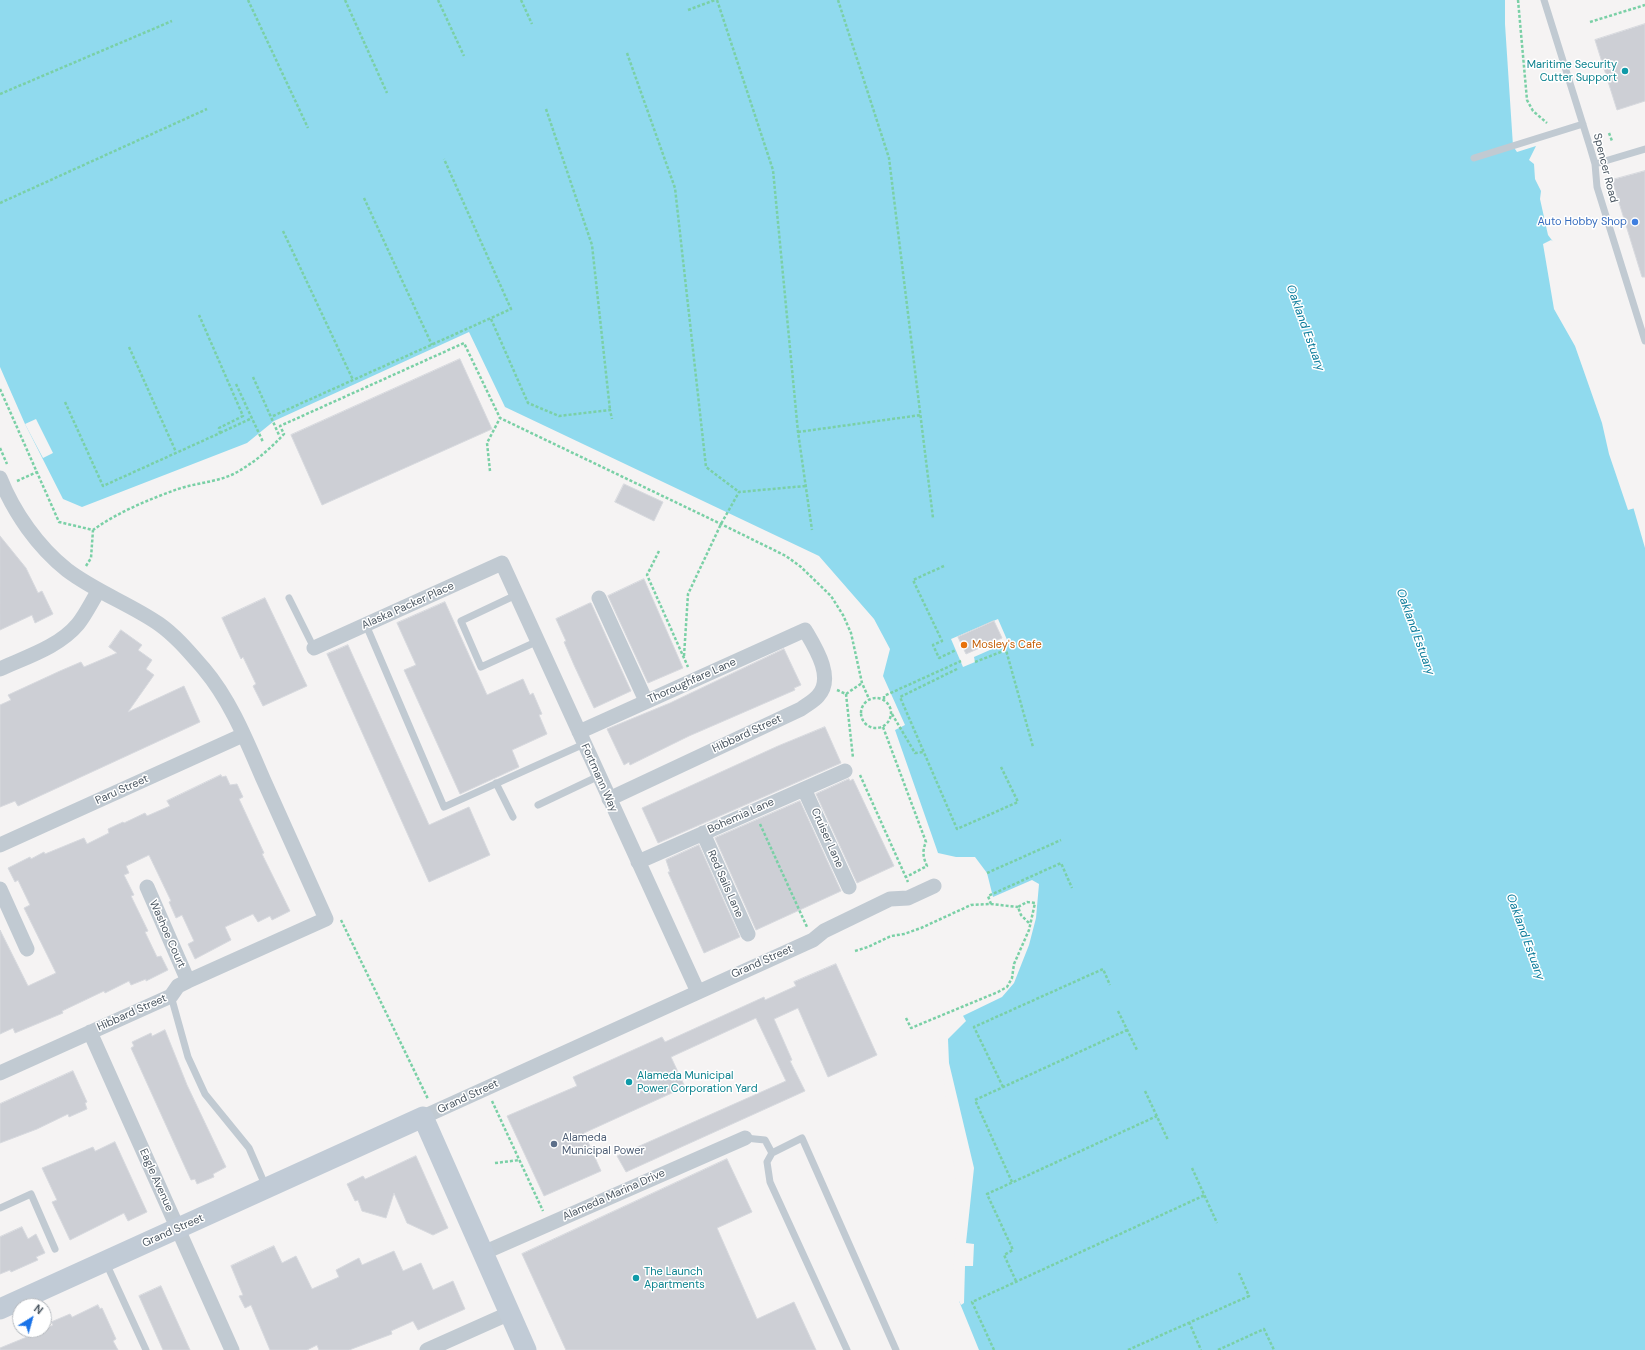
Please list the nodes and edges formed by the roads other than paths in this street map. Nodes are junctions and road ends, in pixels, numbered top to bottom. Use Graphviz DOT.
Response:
graph roads {
  1 [pos="1544,0"];
  2 [pos="1583,124"];
  3 [pos="1645,149"];
  4 [pos="1474,158"];
  5 [pos="1595,164"];
  6 [pos="1645,341"];
  7 [pos="5,484"];
  8 [pos="502,563"];
  9 [pos="100,590"];
  10 [pos="516,595"];
  11 [pos="289,598"];
  12 [pos="599,598"];
  13 [pos="366,625"];
  14 [pos="538,641"];
  15 [pos="314,648"];
  16 [pos="0,668"];
  17 [pos="824,686"];
  18 [pos="646,701"];
  19 [pos="244,735"];
  20 [pos="581,738"];
  21 [pos="853,768"];
  22 [pos="599,776"];
  23 [pos="496,784"];
  24 [pos="804,789"];
  25 [pos="609,798"];
  26 [pos="538,805"];
  27 [pos="513,817"];
  28 [pos="703,833"];
  29 [pos="0,845"];
  30 [pos="638,862"];
  31 [pos="934,886"];
  32 [pos="147,887"];
  33 [pos="849,887"];
  34 [pos="0,890"];
  35 [pos="748,934"];
  36 [pos="27,949"];
  37 [pos="188,981"];
  38 [pos="698,992"];
  39 [pos="171,996"];
  40 [pos="90,1032"];
  41 [pos="0,1073"];
  42 [pos="423,1117"];
  43 [pos="745,1138"];
  44 [pos="772,1153"];
  45 [pos="267,1189"];
  46 [pos="0,1208"];
  47 [pos="178,1228"];
  48 [pos="55,1249"];
  49 [pos="484,1253"];
  50 [pos="105,1261"];
  51 [pos="1,1306"];
  52 [pos="510,1313"];
  53 [pos="146,1350"];
  54 [pos="232,1350"];
  55 [pos="427,1350"];
  56 [pos="526,1350"];
  57 [pos="847,1350"];
  58 [pos="896,1350"];
  1 -- 2 [label="lane, Spencer Road"];
  2 -- 4 [label="lane"];
  2 -- 5 [label="lane, Spencer Road"];
  3 -- 5 [label="lane"];
  5 -- 6 [label="lane, Spencer Road"];
  7 -- 9 [label="street"];
  8 -- 10 [label="street, Fortmann Way"];
  8 -- 13 [label="street, Alaska Packer Place"];
  9 -- 16 [label="street"];
  9 -- 19 [label="street"];
  10 -- 14 [label="street, Fortmann Way"];
  10 -- 14 [label="lane"];
  11 -- 15 [label="lane"];
  12 -- 18 [label="street"];
  13 -- 15 [label="street, Alaska Packer Place"];
  13 -- 23 [label="lane"];
  14 -- 20 [label="street, Fortmann Way"];
  17 -- 18 [label="street, Thoroughfare Lane"];
  17 -- 25 [label="street, Hibbard Street"];
  18 -- 20 [label="street, Thoroughfare Lane"];
  19 -- 29 [label="street, Paru Street"];
  19 -- 37 [label="street, Hibbard Street"];
  20 -- 22 [label="street, Fortmann Way"];
  20 -- 23 [label="lane"];
  21 -- 24 [label="street, Bohemia Lane"];
  22 -- 25 [label="street, Fortmann Way"];
  22 -- 26 [label="lane"];
  23 -- 27 [label="lane"];
  24 -- 28 [label="street, Bohemia Lane"];
  24 -- 33 [label="street, Cruiser Lane"];
  25 -- 30 [label="street, Fortmann Way"];
  28 -- 30 [label="street, Bohemia Lane"];
  28 -- 35 [label="street, Red Sails Lane"];
  30 -- 38 [label="street, Fortmann Way"];
  31 -- 38 [label="street, Grand Street"];
  32 -- 37 [label="street, Washoe Court"];
  34 -- 36 [label="street"];
  37 -- 39 [label="street, Hibbard Street"];
  38 -- 42 [label="street, Grand Street"];
  39 -- 40 [label="street, Hibbard Street"];
  39 -- 45 [label="lane"];
  40 -- 41 [label="street, Hibbard Street"];
  40 -- 47 [label="street, Eagle Avenue"];
  42 -- 45 [label="street, Grand Street"];
  42 -- 49 [label="street"];
  43 -- 44 [label="lane"];
  43 -- 49 [label="street, Alameda Marina Drive"];
  44 -- 57 [label="lane"];
  44 -- 58 [label="lane"];
  45 -- 47 [label="street, Grand Street"];
  46 -- 48 [label="lane"];
  47 -- 50 [label="street, Grand Street"];
  47 -- 54 [label="street, Eagle Avenue"];
  49 -- 52 [label="street"];
  50 -- 51 [label="street, Grand Street"];
  50 -- 53 [label="lane"];
  52 -- 55 [label="street"];
  52 -- 56 [label="street"];
}
